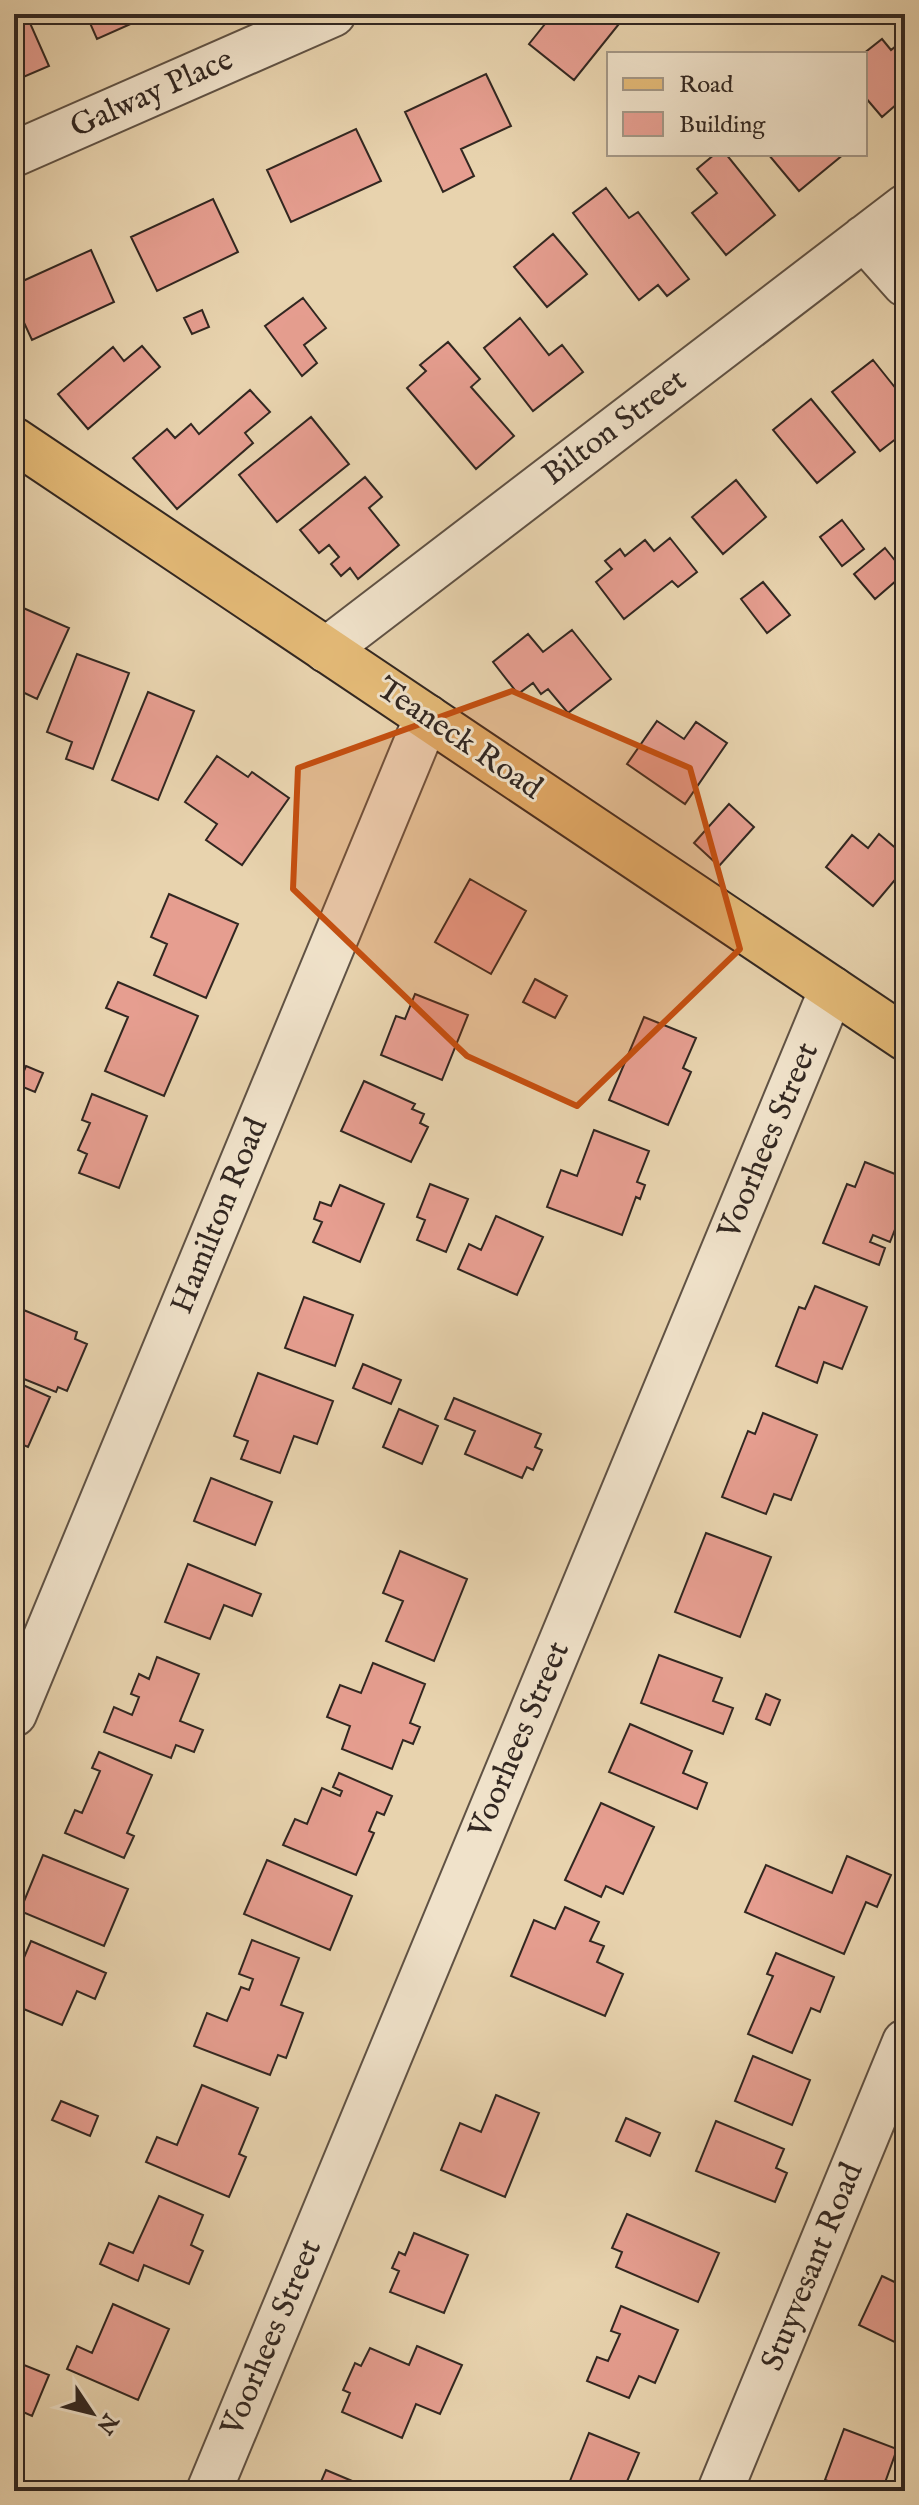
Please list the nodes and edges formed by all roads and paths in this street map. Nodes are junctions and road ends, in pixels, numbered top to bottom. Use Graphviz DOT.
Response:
graph roads {
  1 [pos="333,14"];
  2 [pos="14,154"];
  3 [pos="905,207"];
  4 [pos="864,238"];
  5 [pos="905,284"];
  6 [pos="14,440"];
  7 [pos="326,650"];
  8 [pos="427,717"];
  9 [pos="832,989"];
  10 [pos="905,1038"];
  11 [pos="14,1714"];
  12 [pos="905,2042"];
  13 [pos="209,2491"];
  14 [pos="720,2491"];
  1 -- 2 [label="street, Galway Place"];
  3 -- 4 [label="street, Bilton Street"];
  4 -- 5 [label="street"];
  4 -- 7 [label="street, Bilton Street"];
  6 -- 7 [label="main road, Teaneck Road"];
  7 -- 8 [label="main road, Teaneck Road"];
  8 -- 9 [label="main road, Teaneck Road"];
  8 -- 11 [label="street, Hamilton Road"];
  9 -- 10 [label="main road, Teaneck Road"];
  9 -- 13 [label="street, Voorhees Street"];
  12 -- 14 [label="street, Stuyvesant Road"];
}
